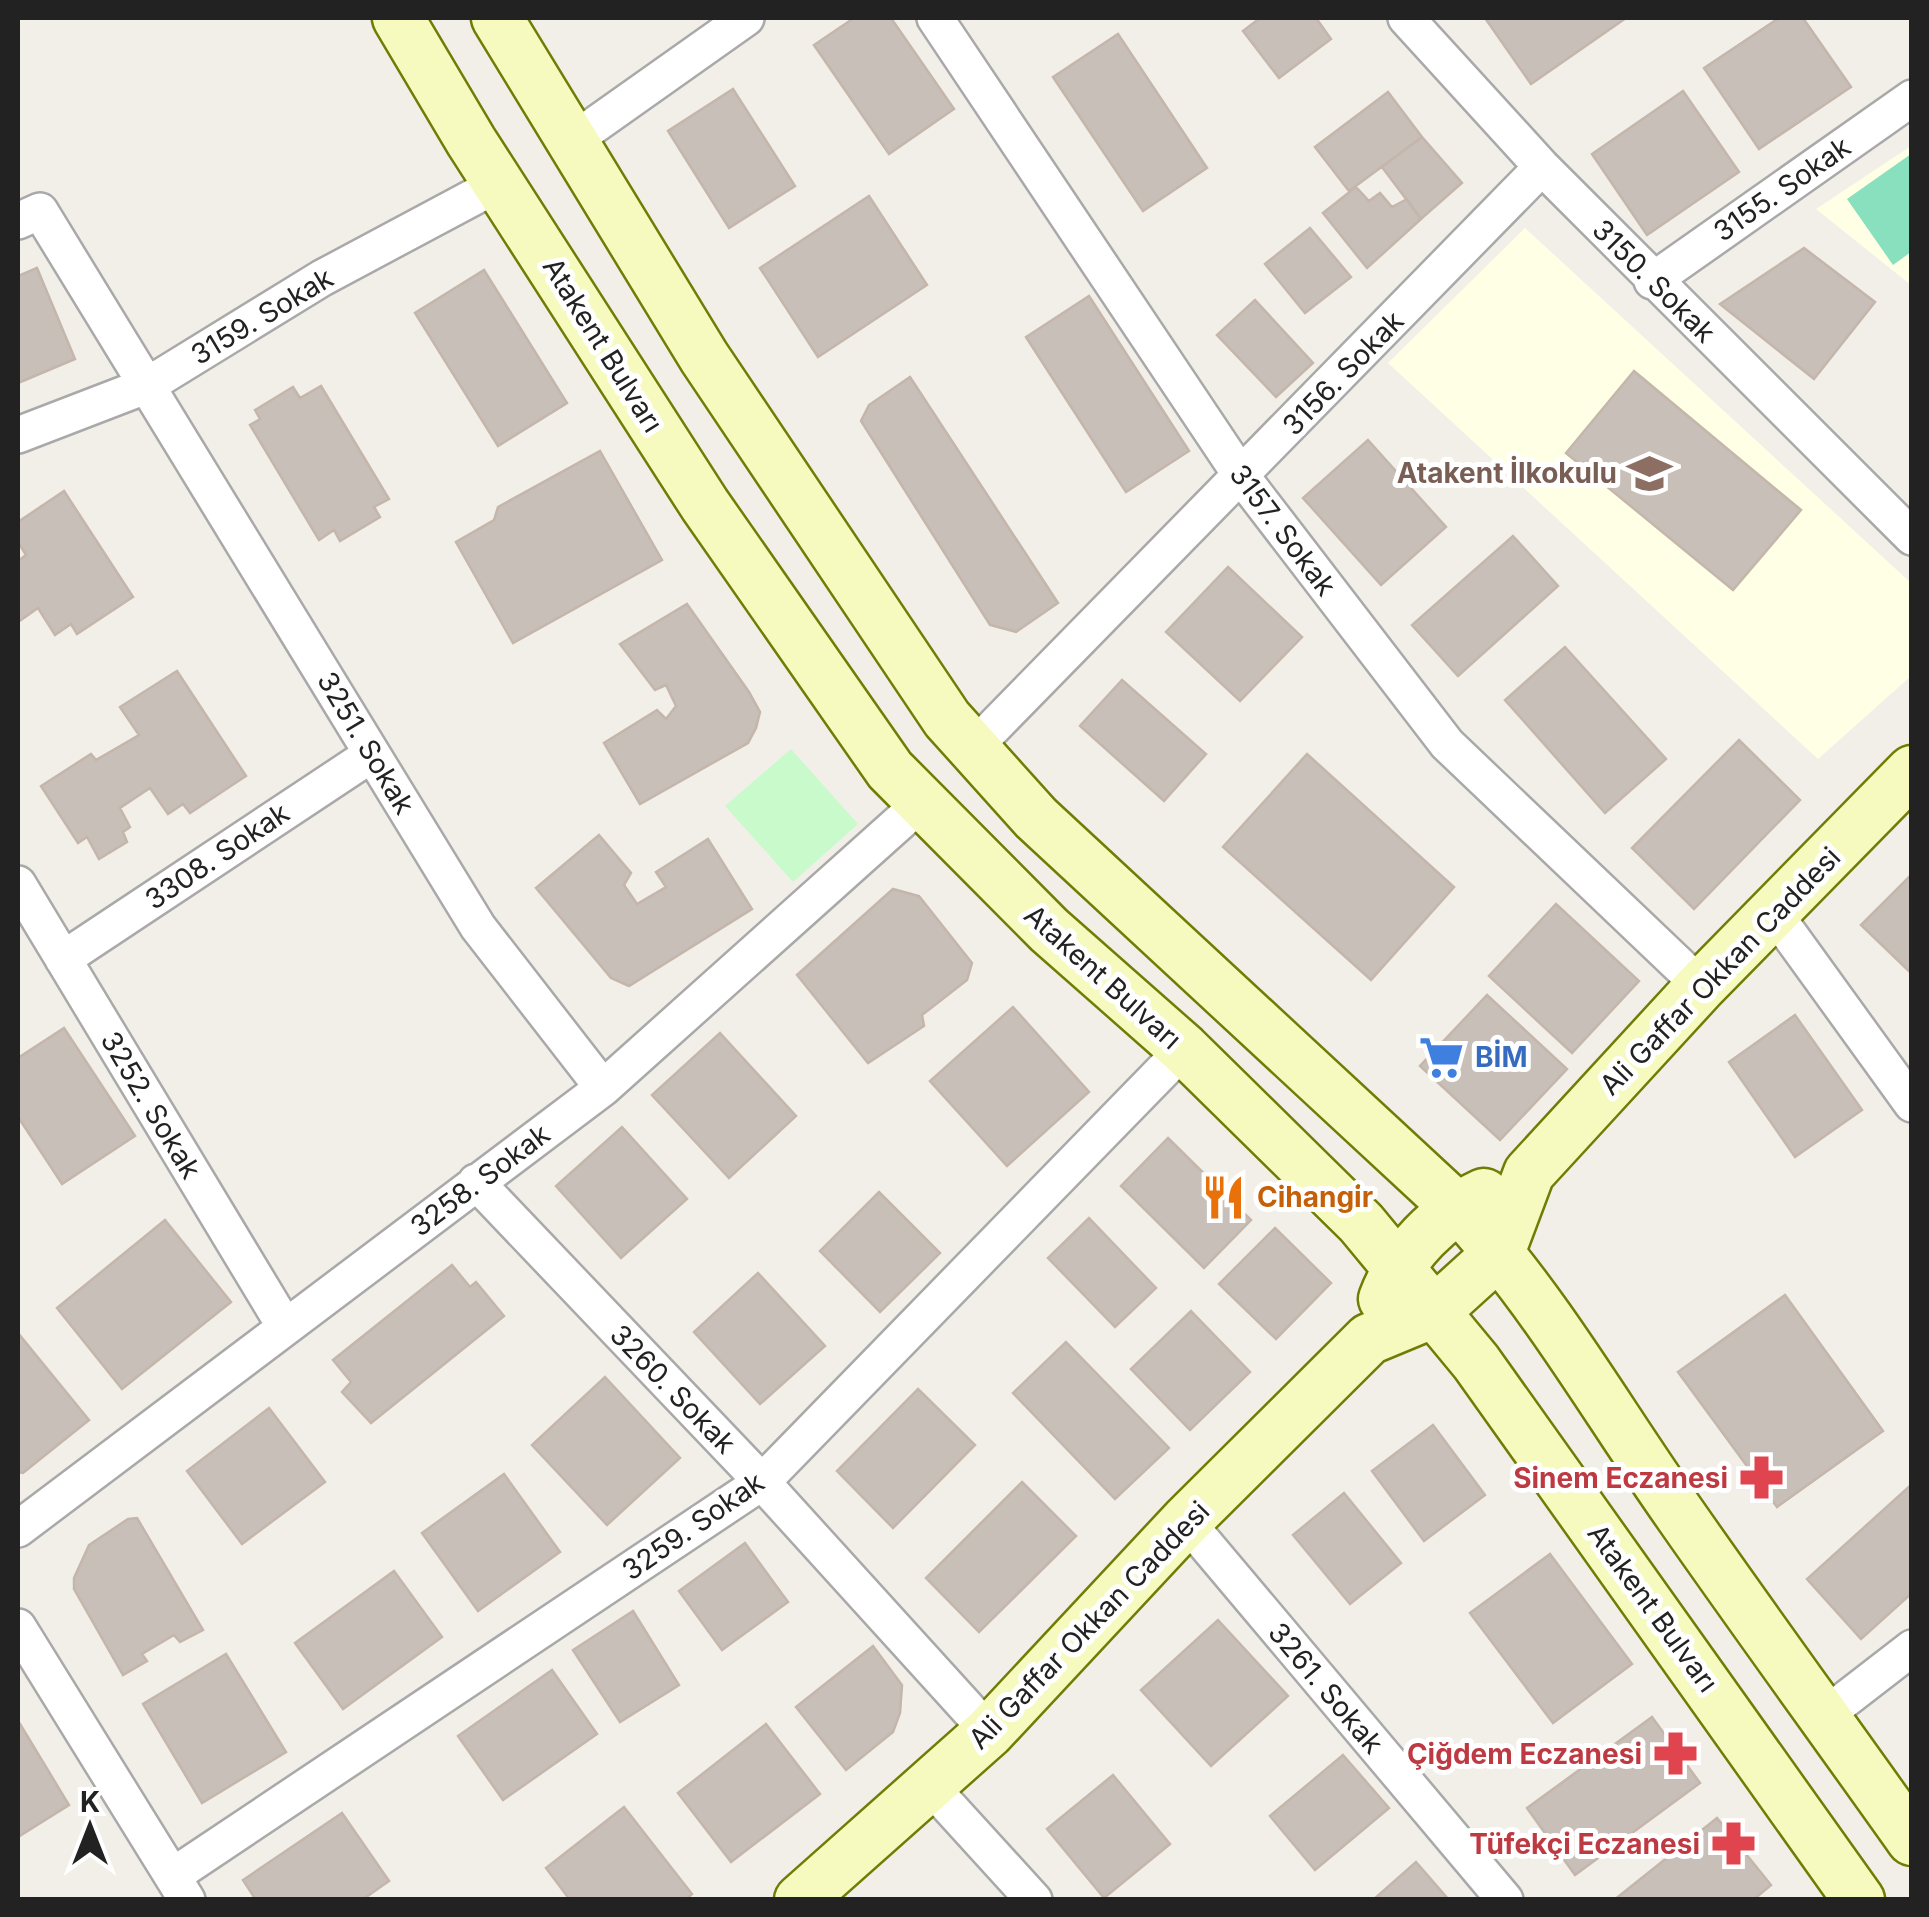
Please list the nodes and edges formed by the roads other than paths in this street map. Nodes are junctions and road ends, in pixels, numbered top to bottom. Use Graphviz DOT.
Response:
graph roads {
  1 [pos="398,18"];
  2 [pos="496,18"];
  3 [pos="746,18"];
  4 [pos="935,18"];
  5 [pos="1406,18"];
  6 [pos="1912,98"];
  7 [pos="574,139"];
  8 [pos="1542,168"];
  9 [pos="500,183"];
  10 [pos="18,220"];
  11 [pos="1652,280"];
  12 [pos="148,385"];
  13 [pos="18,435"];
  14 [pos="1242,477"];
  15 [pos="1912,537"];
  16 [pos="974,748"];
  17 [pos="372,754"];
  18 [pos="1912,771"];
  19 [pos="920,804"];
  20 [pos="18,884"];
  21 [pos="1774,913"];
  22 [pos="62,959"];
  23 [pos="1702,986"];
  24 [pos="1184,1049"];
  25 [pos="603,1088"];
  26 [pos="1912,1104"];
  27 [pos="1529,1173"];
  28 [pos="476,1182"];
  29 [pos="1456,1208"];
  30 [pos="1500,1253"];
  31 [pos="1396,1266"];
  32 [pos="1434,1312"];
  33 [pos="284,1325"];
  34 [pos="1369,1339"];
  35 [pos="762,1482"];
  36 [pos="1186,1522"];
  37 [pos="18,1529"];
  38 [pos="18,1627"];
  39 [pos="1912,1648"];
  40 [pos="1824,1716"];
  41 [pos="989,1732"];
  42 [pos="931,1788"];
  43 [pos="1912,1840"];
  44 [pos="181,1887"];
  45 [pos="800,1900"];
  46 [pos="1034,1900"];
  47 [pos="1505,1900"];
  48 [pos="1859,1900"];
  1 -- 9 [label="main road, Atakent Bulvarı"];
  2 -- 7 [label="main road"];
  3 -- 7 [label="street"];
  4 -- 14 [label="street, 3157. Sokak"];
  5 -- 8 [label="street, 3150. Sokak"];
  6 -- 11 [label="street, 3155. Sokak"];
  7 -- 16 [label="main road"];
  8 -- 11 [label="street, 3150. Sokak"];
  8 -- 14 [label="street, 3156. Sokak"];
  9 -- 12 [label="street, 3159. Sokak"];
  9 -- 19 [label="main road, Atakent Bulvarı"];
  10 -- 12 [label="street, 3251. Sokak"];
  11 -- 15 [label="street, 3150. Sokak"];
  12 -- 13 [label="street, 3159. Sokak"];
  12 -- 17 [label="street, 3251. Sokak"];
  14 -- 16 [label="street, 3156. Sokak"];
  14 -- 23 [label="street, 3157. Sokak"];
  16 -- 29 [label="main road"];
  17 -- 22 [label="street, 3308. Sokak"];
  17 -- 25 [label="street, 3251. Sokak"];
  18 -- 21 [label="main road, Ali Gaffar Okkan Caddesi"];
  19 -- 24 [label="main road, Atakent Bulvarı"];
  19 -- 25 [label="street, 3258. Sokak"];
  20 -- 22 [label="street, 3252. Sokak"];
  21 -- 23 [label="main road, Ali Gaffar Okkan Caddesi"];
  21 -- 26 [label="street"];
  22 -- 33 [label="street, 3252. Sokak"];
  23 -- 27 [label="main road, Ali Gaffar Okkan Caddesi"];
  24 -- 31 [label="main road, Atakent Bulvarı"];
  24 -- 35 [label="street, 3259. Sokak"];
  25 -- 28 [label="street, 3258. Sokak"];
  27 -- 29 [label="main road, Ali Gaffar Okkan Caddesi"];
  27 -- 30 [label="main road, Ali Gaffar Okkan Caddesi"];
  28 -- 33 [label="street, 3258. Sokak"];
  28 -- 35 [label="street, 3260. Sokak"];
  29 -- 30 [label="main road"];
  29 -- 31 [label="main road, Ali Gaffar Okkan Caddesi"];
  30 -- 32 [label="main road, Ali Gaffar Okkan Caddesi"];
  30 -- 40 [label="main road"];
  31 -- 32 [label="main road, Atakent Bulvarı"];
  31 -- 34 [label="main road, Ali Gaffar Okkan Caddesi"];
  32 -- 34 [label="main road, Ali Gaffar Okkan Caddesi"];
  32 -- 48 [label="main road, Atakent Bulvarı"];
  33 -- 37 [label="street, 3258. Sokak"];
  34 -- 36 [label="main road, Ali Gaffar Okkan Caddesi"];
  35 -- 41 [label="street, 3260. Sokak"];
  35 -- 44 [label="street, 3259. Sokak"];
  36 -- 41 [label="main road, Ali Gaffar Okkan Caddesi"];
  36 -- 47 [label="street, 3261. Sokak"];
  38 -- 44 [label="street"];
  39 -- 40 [label="street"];
  40 -- 43 [label="main road"];
  41 -- 42 [label="main road, Ali Gaffar Okkan Caddesi"];
  42 -- 45 [label="main road, Ali Gaffar Okkan Caddesi"];
  42 -- 46 [label="street"];
}
